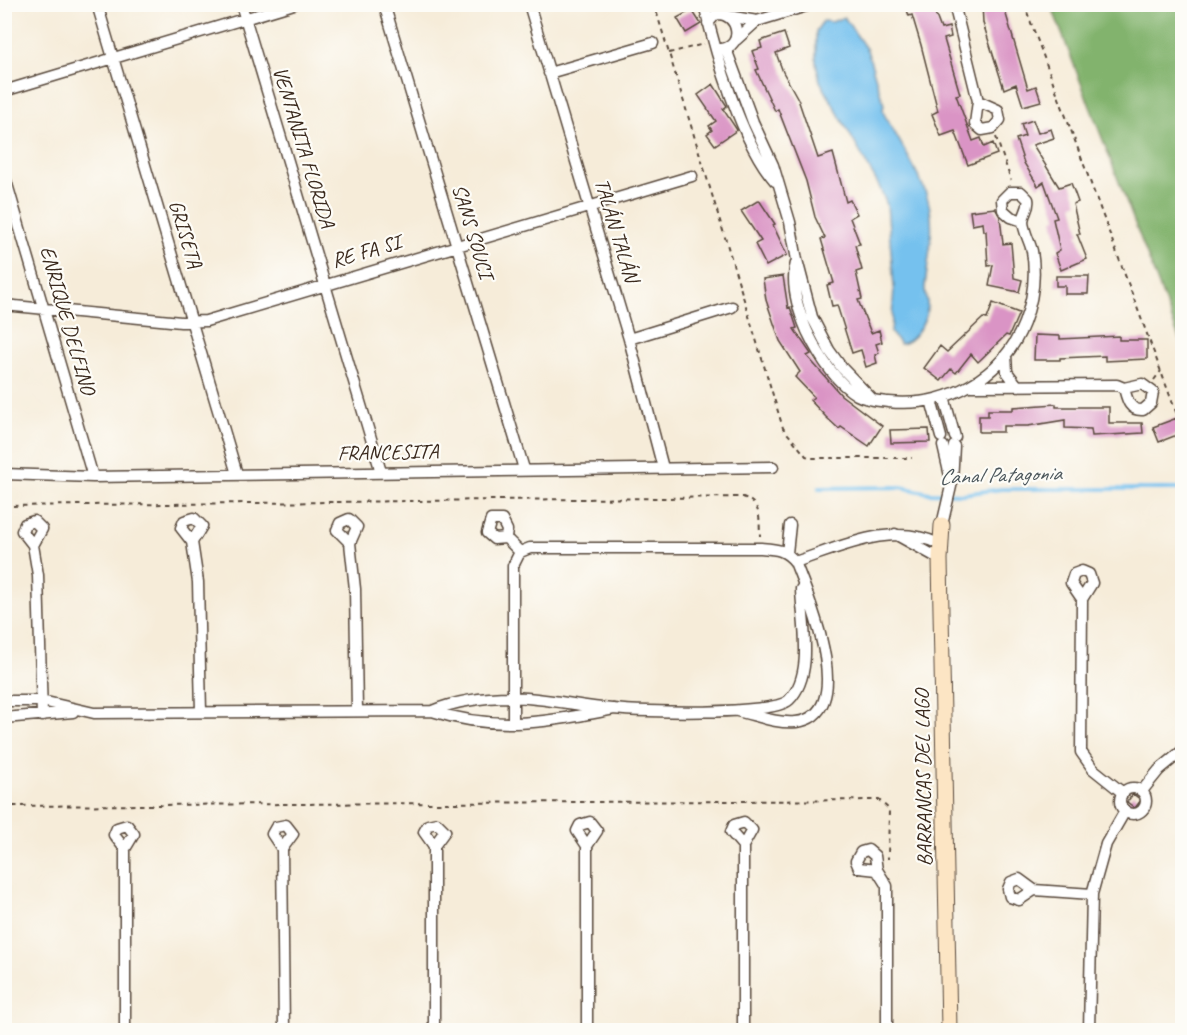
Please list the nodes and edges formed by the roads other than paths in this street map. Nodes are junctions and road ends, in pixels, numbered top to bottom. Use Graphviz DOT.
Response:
graph roads {
  1 [pos="97,4"];
  2 [pos="241,4"];
  3 [pos="294,4"];
  4 [pos="384,4"];
  5 [pos="529,4"];
  6 [pos="704,4"];
  7 [pos="813,4"];
  8 [pos="954,4"];
  9 [pos="713,14"];
  10 [pos="728,16"];
  11 [pos="245,19"];
  12 [pos="757,21"];
  13 [pos="735,40"];
  14 [pos="653,43"];
  15 [pos="713,43"];
  16 [pos="726,49"];
  17 [pos="114,59"];
  18 [pos="549,73"];
  19 [pos="4,92"];
  20 [pos="978,101"];
  21 [pos="4,174"];
  22 [pos="692,176"];
  23 [pos="778,184"];
  24 [pos="589,207"];
  25 [pos="1023,221"];
  26 [pos="457,246"];
  27 [pos="324,283"];
  28 [pos="4,305"];
  29 [pos="732,307"];
  30 [pos="45,309"];
  31 [pos="192,322"];
  32 [pos="629,339"];
  33 [pos="1006,355"];
  34 [pos="1017,385"];
  35 [pos="970,386"];
  36 [pos="1124,388"];
  37 [pos="944,397"];
  38 [pos="931,400"];
  39 [pos="773,467"];
  40 [pos="663,468"];
  41 [pos="525,469"];
  42 [pos="381,472"];
  43 [pos="4,474"];
  44 [pos="237,474"];
  45 [pos="93,477"];
  46 [pos="952,482"];
  47 [pos="943,520"];
  48 [pos="790,525"];
  49 [pos="506,538"];
  50 [pos="192,542"];
  51 [pos="350,543"];
  52 [pos="33,545"];
  53 [pos="519,552"];
  54 [pos="940,552"];
  55 [pos="791,557"];
  56 [pos="800,576"];
  57 [pos="1082,599"];
  58 [pos="512,697"];
  59 [pos="4,701"];
  60 [pos="42,701"];
  61 [pos="614,709"];
  62 [pos="79,711"];
  63 [pos="357,711"];
  64 [pos="432,711"];
  65 [pos="737,711"];
  66 [pos="201,712"];
  67 [pos="42,716"];
  68 [pos="4,718"];
  69 [pos="513,723"];
  70 [pos="1182,751"];
  71 [pos="1142,791"];
  72 [pos="1123,793"];
  73 [pos="1125,811"];
  74 [pos="434,846"];
  75 [pos="587,846"];
  76 [pos="743,846"];
  77 [pos="125,849"];
  78 [pos="282,849"];
  79 [pos="877,870"];
  80 [pos="1034,890"];
  81 [pos="1092,894"];
  82 [pos="125,1030"];
  83 [pos="284,1030"];
  84 [pos="435,1030"];
  85 [pos="587,1030"];
  86 [pos="743,1030"];
  87 [pos="887,1030"];
  88 [pos="949,1030"];
  89 [pos="1089,1030"];
  1 -- 17 [label="street, GRISETA"];
  2 -- 11 [label="street, VENTANITA FLORIDA"];
  3 -- 11 [label="street"];
  4 -- 26 [label="street, SANS SOUCI"];
  5 -- 18 [label="street, TALÁN TALÁN"];
  6 -- 9 [label="street"];
  7 -- 12 [label="street"];
  8 -- 20 [label="street"];
  9 -- 10 [label="street"];
  9 -- 15 [label="street"];
  10 -- 12 [label="street"];
  10 -- 13 [label="street"];
  11 -- 17 [label="street"];
  11 -- 27 [label="street, VENTANITA FLORIDA"];
  12 -- 13 [label="street"];
  13 -- 16 [label="street"];
  14 -- 18 [label="street"];
  15 -- 16 [label="street"];
  15 -- 23 [label="street"];
  16 -- 23 [label="street"];
  17 -- 19 [label="street"];
  17 -- 31 [label="street, GRISETA"];
  18 -- 24 [label="street, TALÁN TALÁN"];
  20 -- 20 [label="street"];
  21 -- 30 [label="street, ENRIQUE DELFINO"];
  22 -- 24 [label="street, RE FA SI"];
  23 -- 38 [label="street"];
  24 -- 26 [label="street, RE FA SI"];
  24 -- 32 [label="street, TALÁN TALÁN"];
  25 -- 25 [label="street"];
  25 -- 33 [label="street"];
  26 -- 27 [label="street, RE FA SI"];
  26 -- 41 [label="street, SANS SOUCI"];
  27 -- 31 [label="street, RE FA SI"];
  27 -- 42 [label="street, VENTANITA FLORIDA"];
  28 -- 30 [label="street, RE FA SI"];
  29 -- 32 [label="street"];
  30 -- 31 [label="street, RE FA SI"];
  30 -- 45 [label="street, ENRIQUE DELFINO"];
  31 -- 44 [label="street, GRISETA"];
  32 -- 40 [label="street, TALÁN TALÁN"];
  33 -- 34 [label="street"];
  33 -- 35 [label="street"];
  34 -- 35 [label="street"];
  34 -- 36 [label="street"];
  35 -- 37 [label="street"];
  37 -- 38 [label="street"];
  37 -- 46 [label="street"];
  38 -- 46 [label="street"];
  39 -- 40 [label="street, FRANCESITA"];
  40 -- 41 [label="street, FRANCESITA"];
  41 -- 42 [label="street, FRANCESITA"];
  42 -- 44 [label="street, FRANCESITA"];
  43 -- 45 [label="street, FRANCESITA"];
  44 -- 45 [label="street, FRANCESITA"];
  46 -- 47 [label="street"];
  47 -- 54 [label="street, BARRANCAS DEL LAGO"];
  48 -- 55 [label="street"];
  49 -- 53 [label="street"];
  50 -- 66 [label="street"];
  51 -- 63 [label="street"];
  52 -- 60 [label="street"];
  53 -- 55 [label="street"];
  53 -- 58 [label="street"];
  54 -- 55 [label="street"];
  54 -- 88 [label="street, BARRANCAS DEL LAGO"];
  55 -- 56 [label="street"];
  56 -- 65 [label="street"];
  56 -- 65 [label="street"];
  57 -- 72 [label="street"];
  58 -- 61 [label="street"];
  58 -- 64 [label="street"];
  58 -- 69 [label="street"];
  59 -- 60 [label="street"];
  60 -- 62 [label="street"];
  60 -- 67 [label="street"];
  61 -- 65 [label="street"];
  61 -- 69 [label="street"];
  62 -- 66 [label="street"];
  62 -- 67 [label="street"];
  63 -- 64 [label="street"];
  63 -- 66 [label="street"];
  64 -- 69 [label="street"];
  67 -- 68 [label="street"];
  70 -- 71 [label="street"];
  71 -- 72 [label="street"];
  71 -- 73 [label="street"];
  72 -- 73 [label="street"];
  73 -- 81 [label="street"];
  74 -- 84 [label="street"];
  75 -- 85 [label="street"];
  76 -- 86 [label="street"];
  77 -- 82 [label="street"];
  78 -- 83 [label="street"];
  79 -- 87 [label="street"];
  80 -- 81 [label="street"];
  81 -- 89 [label="street"];
}
